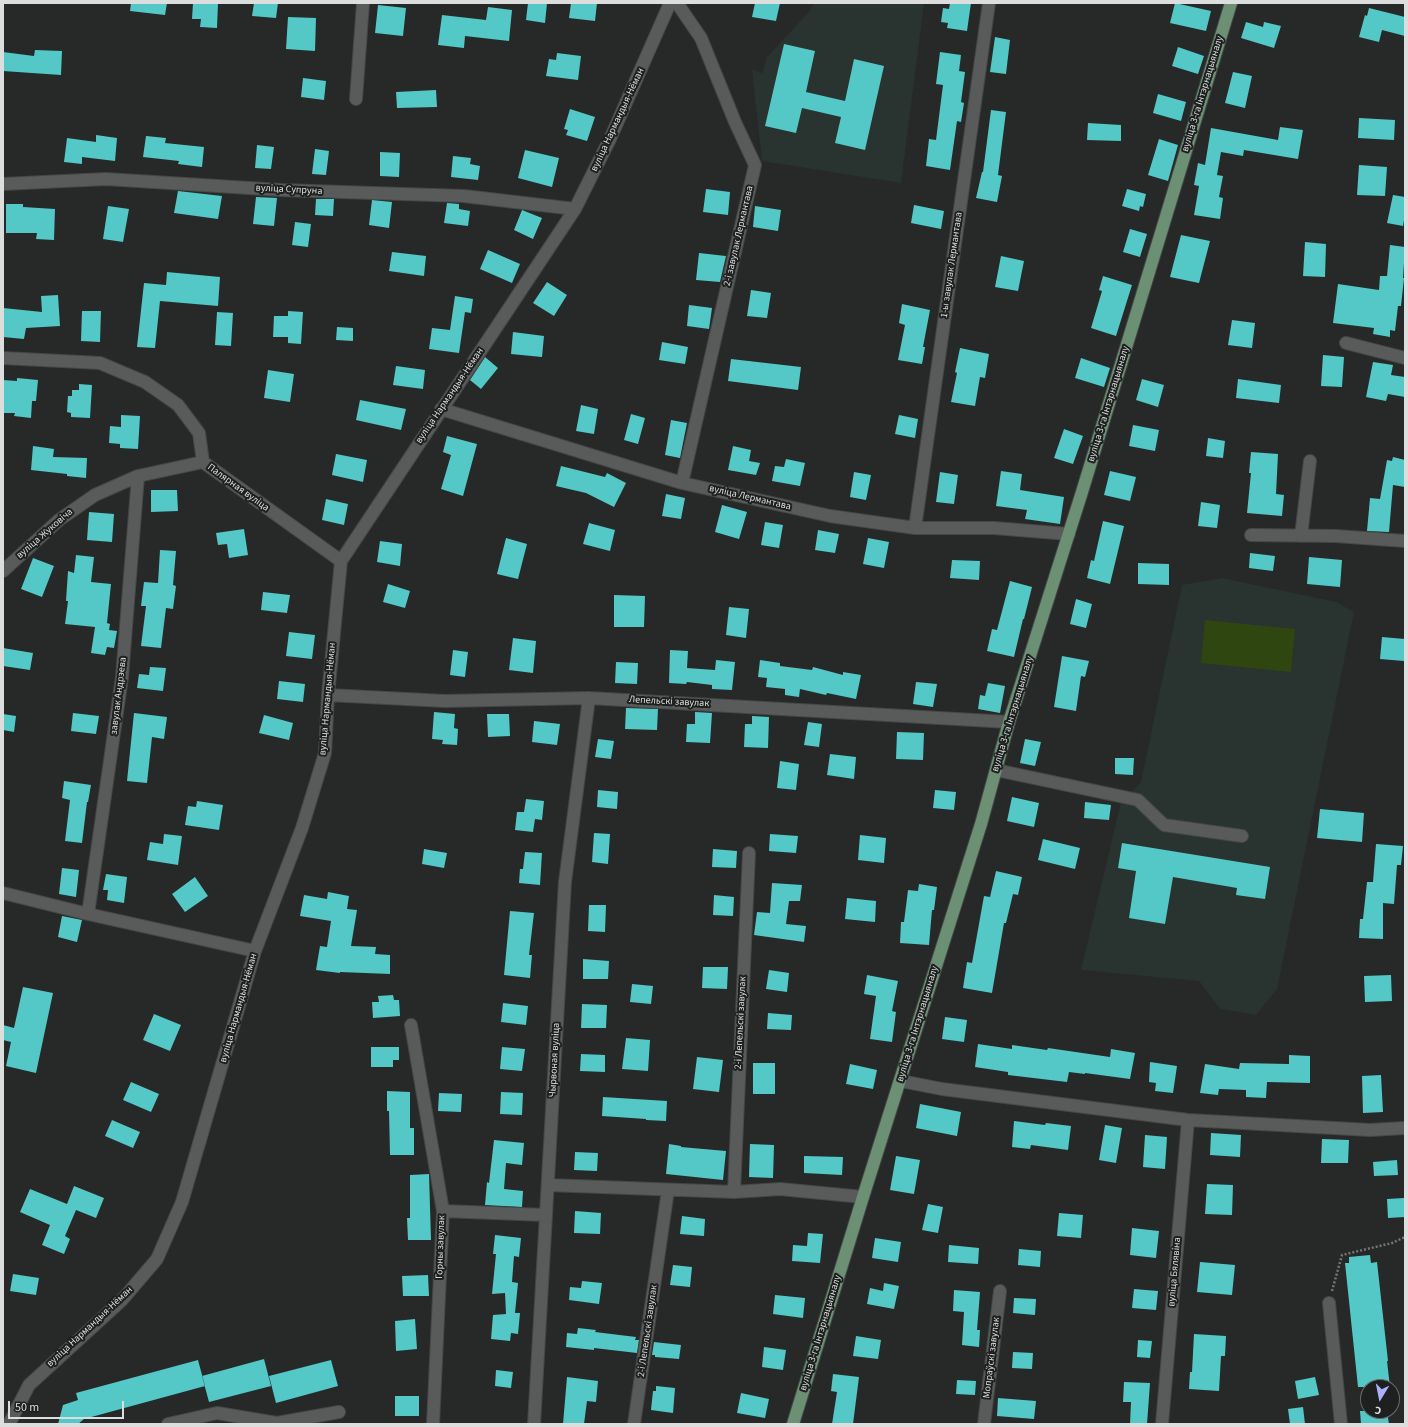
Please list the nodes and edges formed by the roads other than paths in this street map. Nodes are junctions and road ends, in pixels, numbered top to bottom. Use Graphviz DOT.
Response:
graph roads {
  1 [pos="363,3"];
  2 [pos="670,3"];
  3 [pos="677,3"];
  4 [pos="989,3"];
  5 [pos="1231,3"];
  6 [pos="356,98"];
  7 [pos="3,184"];
  8 [pos="575,209"];
  9 [pos="1346,343"];
  10 [pos="3,358"];
  11 [pos="1405,358"];
  12 [pos="441,409"];
  13 [pos="1310,461"];
  14 [pos="203,462"];
  15 [pos="138,476"];
  16 [pos="682,483"];
  17 [pos="915,528"];
  18 [pos="1069,534"];
  19 [pos="1251,535"];
  20 [pos="1301,536"];
  21 [pos="1405,541"];
  22 [pos="341,561"];
  23 [pos="3,571"];
  24 [pos="328,695"];
  25 [pos="589,698"];
  26 [pos="1009,722"];
  27 [pos="996,770"];
  28 [pos="1242,836"];
  29 [pos="749,853"];
  30 [pos="3,893"];
  31 [pos="88,914"];
  32 [pos="255,951"];
  33 [pos="411,1025"];
  34 [pos="901,1081"];
  35 [pos="1188,1120"];
  36 [pos="1405,1128"];
  37 [pos="548,1185"];
  38 [pos="668,1190"];
  39 [pos="734,1192"];
  40 [pos="863,1197"];
  41 [pos="443,1211"];
  42 [pos="545,1216"];
  43 [pos="1000,1292"];
  44 [pos="1329,1303"];
  45 [pos="340,1412"];
  46 [pos="9,1424"];
  47 [pos="168,1424"];
  48 [pos="433,1424"];
  49 [pos="534,1424"];
  50 [pos="634,1424"];
  51 [pos="793,1424"];
  52 [pos="984,1424"];
  53 [pos="1162,1424"];
  54 [pos="1341,1424"];
  1 -- 6 [label="street"];
  2 -- 8 [label="street, вуліца Нармандыя-Нёман"];
  3 -- 16 [label="street, 2-і завулак Лермантава"];
  4 -- 17 [label="street, 1-ы завулак Лермантава"];
  5 -- 18 [label="main road, вуліца 3-га Інтэрнацыяналу"];
  7 -- 8 [label="street, вуліца Супруна"];
  8 -- 12 [label="street, вуліца Нармандыя-Нёман"];
  9 -- 11 [label="street"];
  10 -- 14 [label="street, Палярная вуліца"];
  12 -- 16 [label="street, вуліца Лермантава"];
  12 -- 22 [label="street, вуліца Нармандыя-Нёман"];
  13 -- 20 [label="street"];
  14 -- 15 [label="street, вуліца Жуковіча"];
  14 -- 22 [label="street, Палярная вуліца"];
  15 -- 23 [label="street, вуліца Жуковіча"];
  15 -- 31 [label="street, завулак Андрэева"];
  16 -- 17 [label="street, вуліца Лермантава"];
  17 -- 18 [label="street, вуліца Лермантава"];
  18 -- 26 [label="main road, вуліца 3-га Інтэрнацыяналу"];
  19 -- 20 [label="street"];
  20 -- 21 [label="street"];
  22 -- 24 [label="street, вуліца Нармандыя-Нёман"];
  24 -- 25 [label="street, Лепельскі завулак"];
  24 -- 32 [label="street, вуліца Нармандыя-Нёман"];
  25 -- 26 [label="street, Лепельскі завулак"];
  25 -- 37 [label="street, Чырвоная вуліца"];
  26 -- 27 [label="main road, вуліца 3-га Інтэрнацыяналу"];
  27 -- 28 [label="street"];
  27 -- 34 [label="main road, вуліца 3-га Інтэрнацыяналу"];
  29 -- 39 [label="street, 2-і Лепельскі завулак"];
  30 -- 31 [label="street"];
  31 -- 32 [label="street"];
  32 -- 46 [label="street, вуліца Нармандыя-Нёман"];
  33 -- 41 [label="street, Горны завулак"];
  34 -- 35 [label="street"];
  34 -- 40 [label="main road, вуліца 3-га Інтэрнацыяналу"];
  35 -- 36 [label="street"];
  35 -- 53 [label="street, вуліца Бялявіна"];
  37 -- 38 [label="street"];
  37 -- 42 [label="street, Чырвоная вуліца"];
  38 -- 39 [label="street"];
  38 -- 50 [label="street, 2-і Лепельскі завулак"];
  39 -- 40 [label="street"];
  40 -- 51 [label="main road, вуліца 3-га Інтэрнацыяналу"];
  41 -- 42 [label="street"];
  41 -- 48 [label="street, Горны завулак"];
  42 -- 49 [label="street, Чырвоная вуліца"];
  43 -- 52 [label="street, Мопраўскі завулак"];
  44 -- 54 [label="street"];
  45 -- 47 [label="street"];
}
